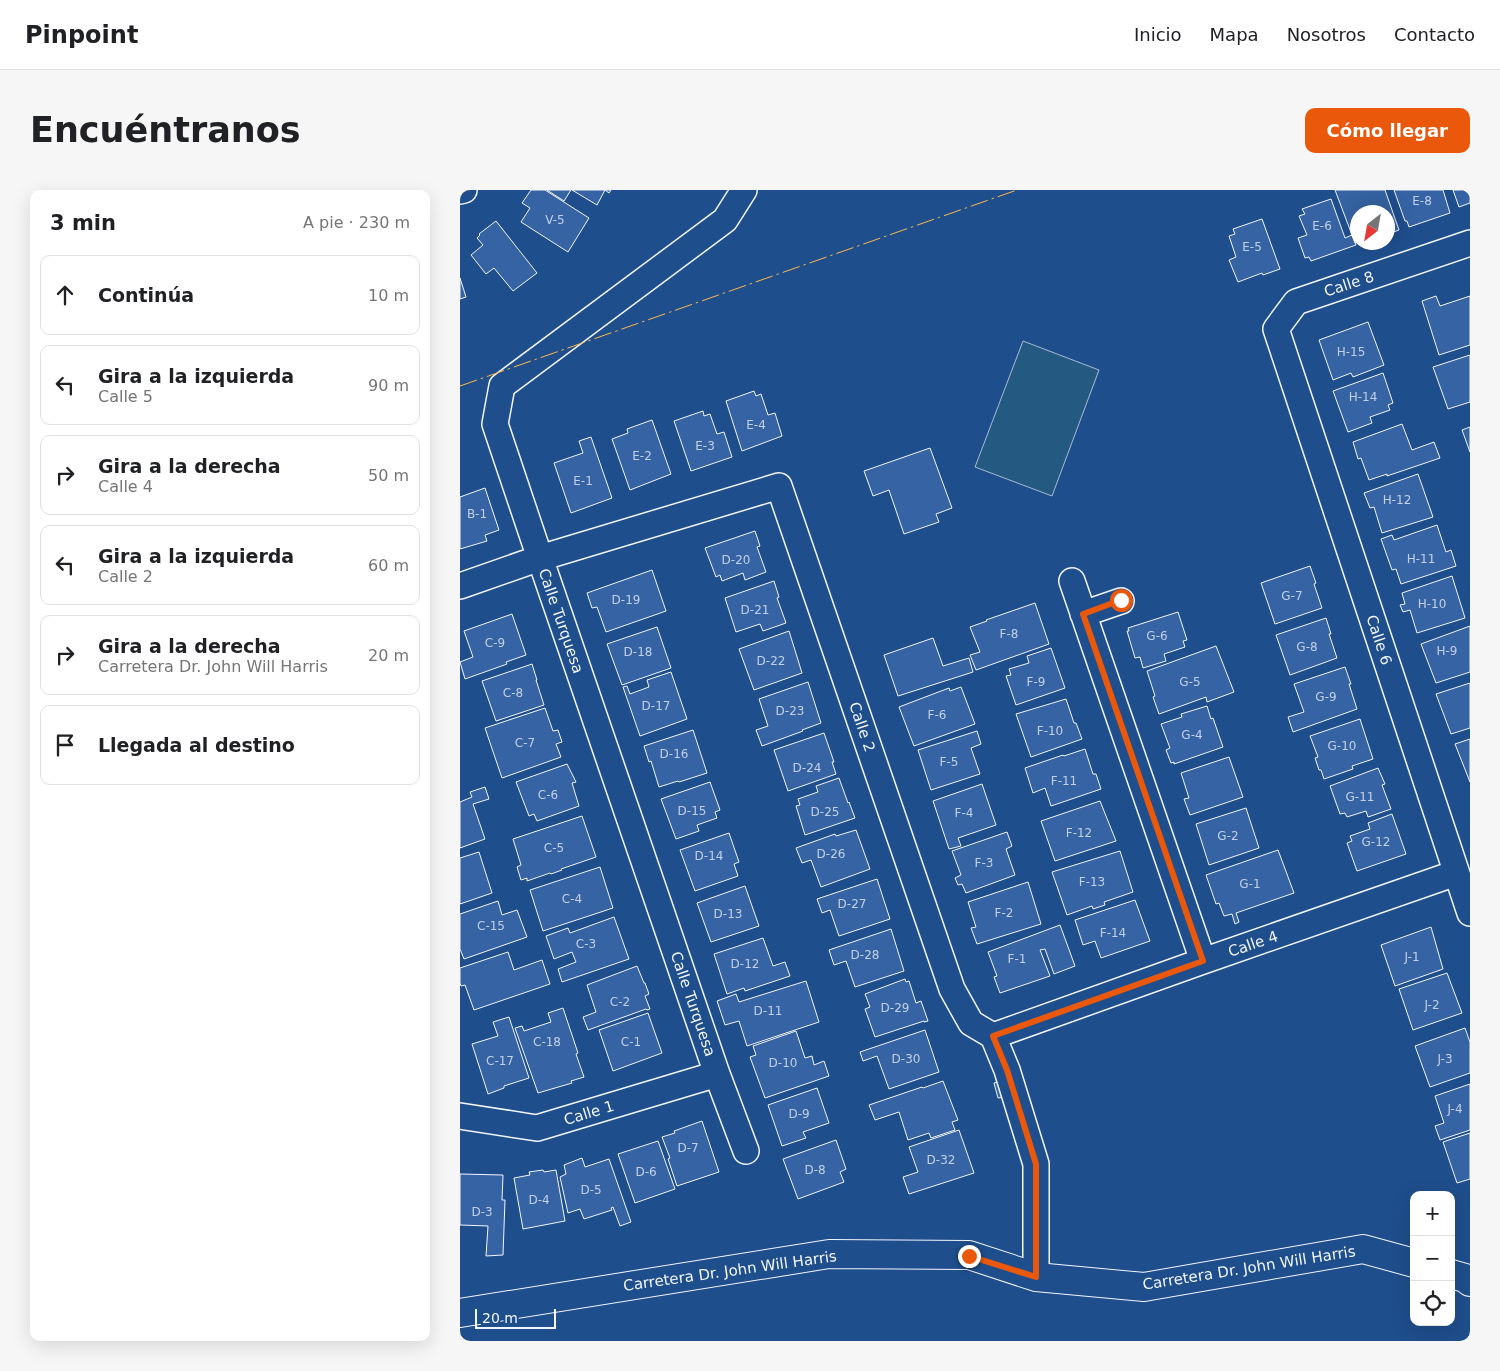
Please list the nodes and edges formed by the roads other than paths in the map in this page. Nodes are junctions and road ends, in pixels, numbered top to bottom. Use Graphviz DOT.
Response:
graph roads {
  1 [pos="744,190"];
  2 [pos="1470,243"];
  3 [pos="1289,366"];
  4 [pos="540,558"];
  5 [pos="1072,581"];
  6 [pos="460,586"];
  7 [pos="1121,600"];
  8 [pos="1083,614"];
  9 [pos="1456,873"];
  10 [pos="1470,913"];
  11 [pos="1203,961"];
  12 [pos="993,1036"];
  13 [pos="717,1074"];
  14 [pos="460,1116"];
  15 [pos="746,1150"];
  16 [pos="1410,1262"];
  17 [pos="1455,1275"];
  18 [pos="1036,1277"];
  19 [pos="1470,1282"];
  20 [pos="460,1313"];
  1 -- 4 [label="street, Calle Turquesa"];
  2 -- 3 [label="street, Calle 8"];
  3 -- 9 [label="street, Calle 6"];
  4 -- 6 [label="street, Calle 2"];
  4 -- 12 [label="street, Calle 2"];
  4 -- 13 [label="street, Calle Turquesa"];
  5 -- 8 [label="street"];
  7 -- 8 [label="street"];
  8 -- 11 [label="street"];
  9 -- 10 [label="street, Calle 6"];
  9 -- 11 [label="street, Calle 4"];
  11 -- 12 [label="street, Calle 4"];
  12 -- 18 [label="street"];
  13 -- 14 [label="street, Calle 1"];
  13 -- 15 [label="street, Calle Turquesa"];
  16 -- 18 [label="street, Carretera Dr. John Will Harris"];
  17 -- 19 [label="street"];
  18 -- 20 [label="street, Carretera Dr. John Will Harris"];
}
